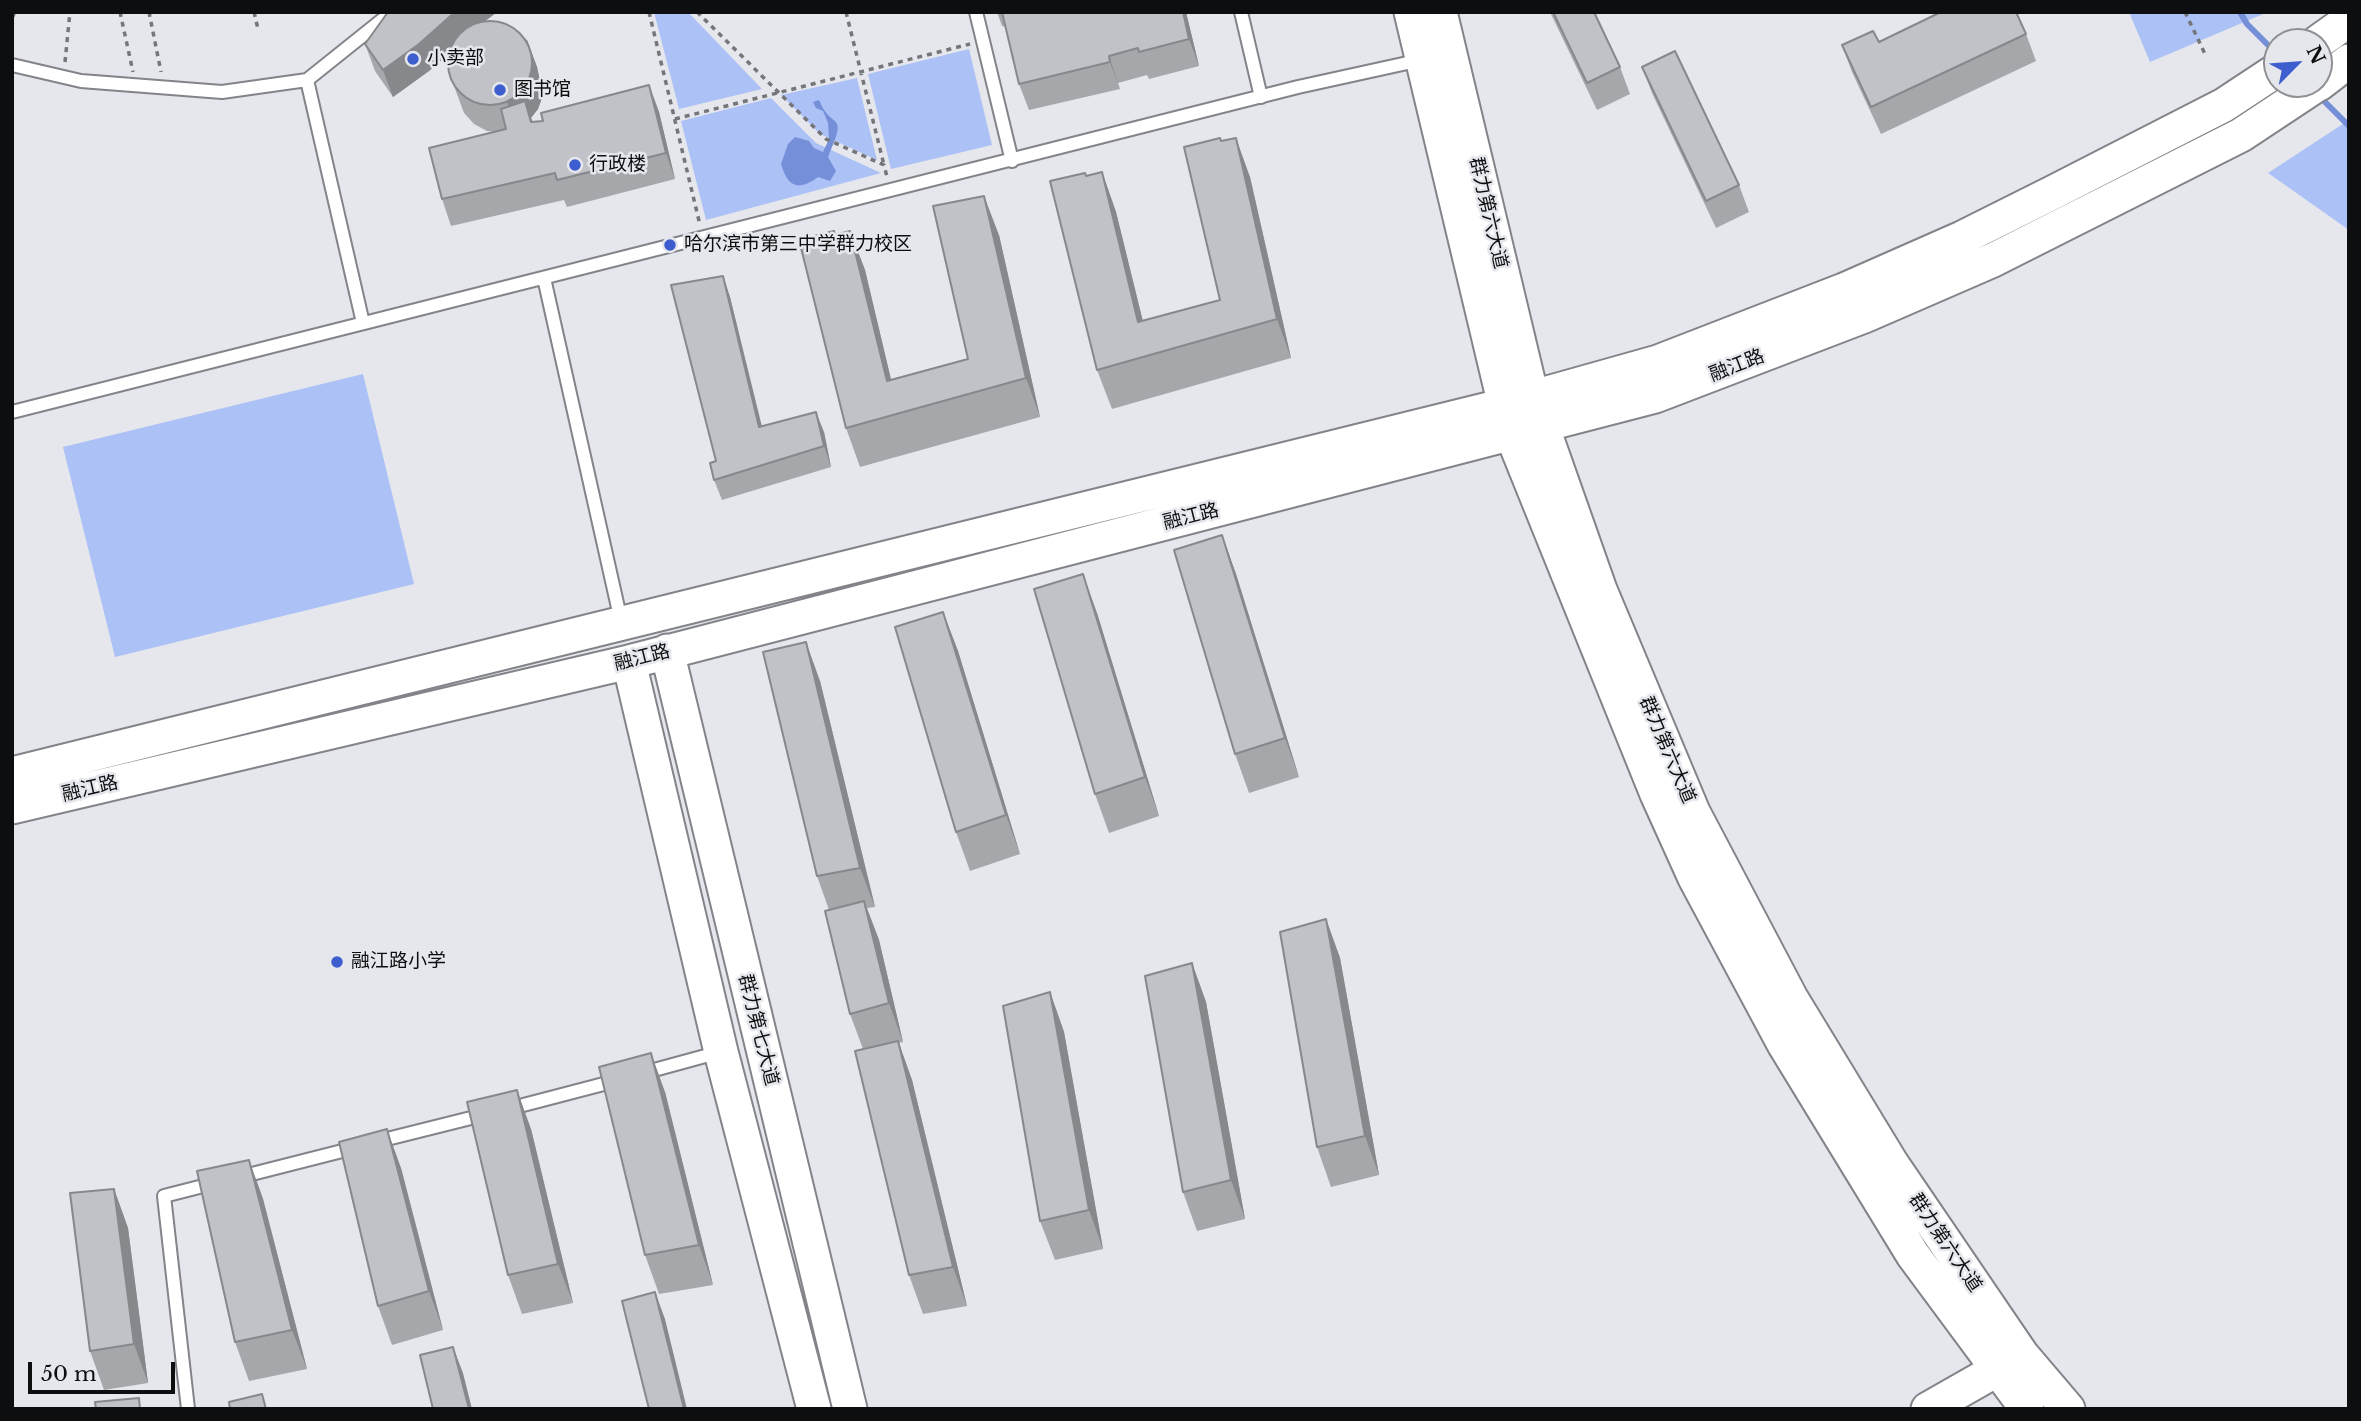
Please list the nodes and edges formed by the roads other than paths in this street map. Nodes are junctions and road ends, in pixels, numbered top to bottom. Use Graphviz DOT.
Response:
graph roads {
  1 [pos="392,12"];
  2 [pos="975,12"];
  3 [pos="1241,12"];
  4 [pos="1411,12"];
  5 [pos="1440,12"];
  6 [pos="2349,20"];
  7 [pos="2333,31"];
  8 [pos="1422,60"];
  9 [pos="2349,61"];
  10 [pos="12,65"];
  11 [pos="2333,73"];
  12 [pos="2263,79"];
  13 [pos="307,80"];
  14 [pos="1261,97"];
  15 [pos="2297,98"];
  16 [pos="1012,161"];
  17 [pos="544,278"];
  18 [pos="363,323"];
  19 [pos="12,412"];
  20 [pos="1523,416"];
  21 [pos="622,625"];
  22 [pos="667,651"];
  23 [pos="628,662"];
  24 [pos="12,774"];
  25 [pos="12,807"];
  26 [pos="721,1052"];
  27 [pos="2009,1363"];
  28 [pos="2035,1403"];
  29 [pos="187,1409"];
  30 [pos="814,1409"];
  31 [pos="850,1409"];
  32 [pos="1928,1409"];
  1 -- 13 [label="lane"];
  2 -- 16 [label="lane"];
  3 -- 14 [label="lane"];
  4 -- 8 [label="main road, 群力第六大道"];
  5 -- 20 [label="main road, 群力第六大道"];
  6 -- 7 [label="main road"];
  8 -- 14 [label="lane"];
  8 -- 20 [label="main road, 群力第六大道"];
  9 -- 11 [label="main road, 融江路"];
  10 -- 13 [label="lane"];
  12 -- 20 [label="main road, 融江路"];
  13 -- 18 [label="lane"];
  14 -- 16 [label="lane"];
  15 -- 20 [label="main road, 融江路"];
  16 -- 17 [label="lane"];
  17 -- 18 [label="lane"];
  17 -- 21 [label="lane"];
  18 -- 19 [label="lane"];
  20 -- 21 [label="main road, 融江路"];
  20 -- 22 [label="main road, 融江路"];
  20 -- 27 [label="main road, 群力第六大道"];
  21 -- 24 [label="main road, 融江路"];
  22 -- 23 [label="main road, 融江路"];
  22 -- 31 [label="main road, 群力第七大道"];
  23 -- 25 [label="main road, 融江路"];
  23 -- 26 [label="main road"];
  26 -- 29 [label="lane"];
  26 -- 30 [label="main road"];
  27 -- 28 [label="main road, 群力第六大道"];
  27 -- 32 [label="main road"];
}
